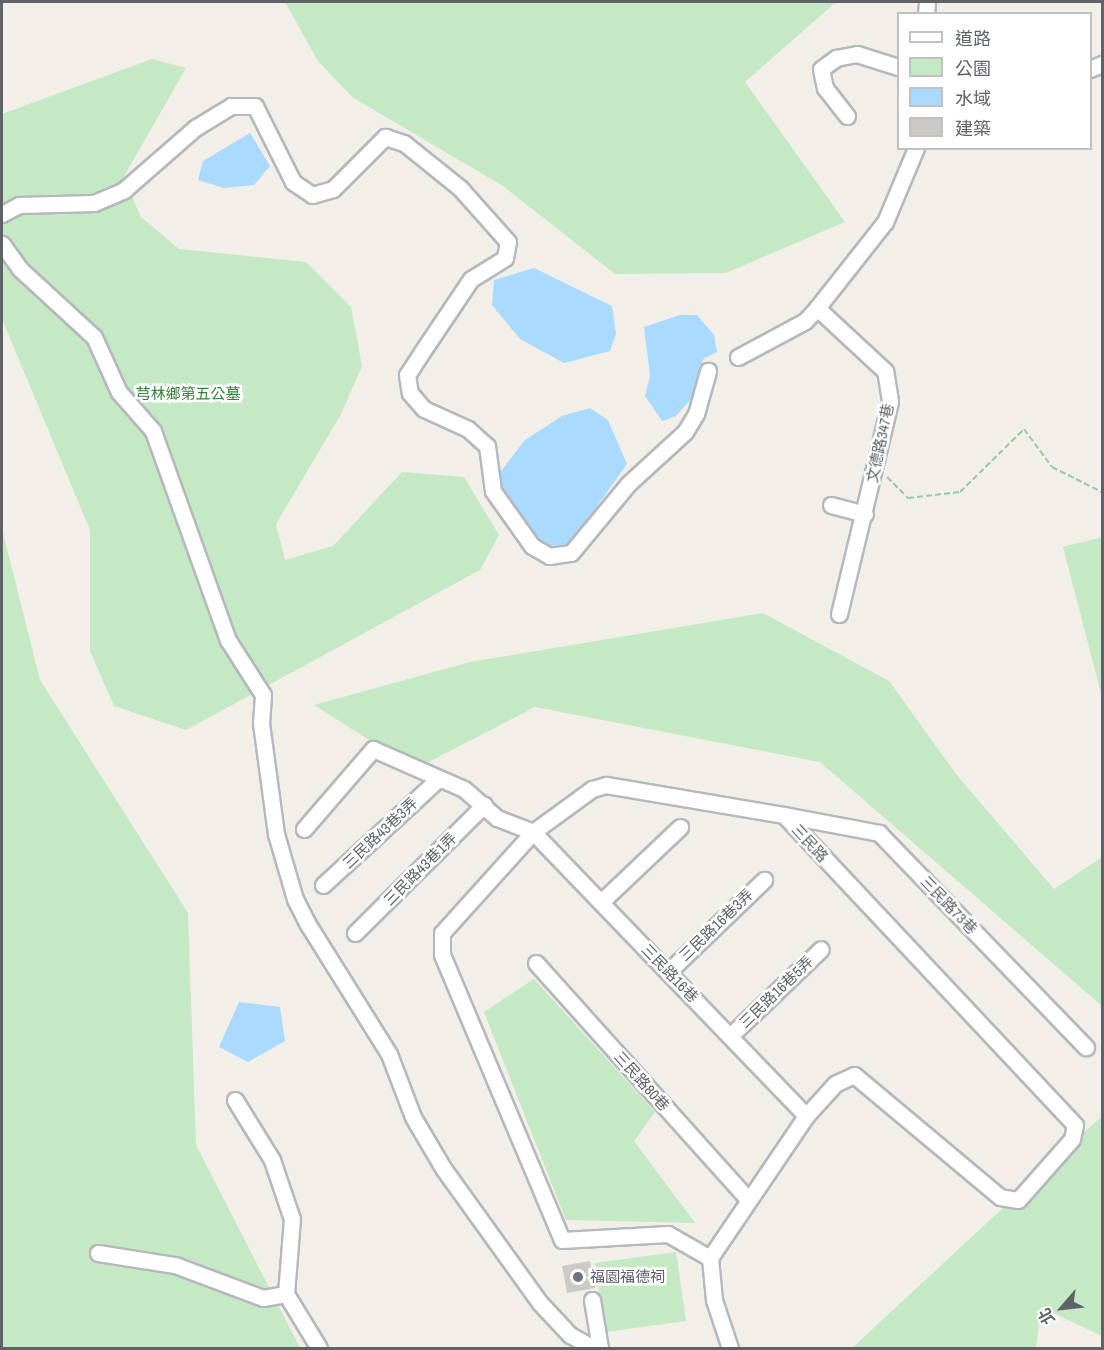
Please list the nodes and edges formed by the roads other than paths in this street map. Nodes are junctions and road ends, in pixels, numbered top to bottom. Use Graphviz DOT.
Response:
graph roads {
  1 [pos="897,67"];
  2 [pos="847,116"];
  3 [pos="915,150"];
  4 [pos="2,214"];
  5 [pos="2,244"];
  6 [pos="817,308"];
  7 [pos="738,357"];
  8 [pos="708,371"];
  9 [pos="831,505"];
  10 [pos="865,514"];
  11 [pos="839,614"];
  12 [pos="436,781"];
  13 [pos="484,805"];
  14 [pos="784,815"];
  15 [pos="680,827"];
  16 [pos="304,829"];
  17 [pos="533,832"];
  18 [pos="764,880"];
  19 [pos="323,885"];
  20 [pos="601,902"];
  21 [pos="355,933"];
  22 [pos="821,949"];
  23 [pos="536,963"];
  24 [pos="669,971"];
  25 [pos="731,1035"];
  26 [pos="1086,1047"];
  27 [pos="235,1100"];
  28 [pos="806,1116"];
  29 [pos="748,1198"];
  30 [pos="98,1253"];
  31 [pos="710,1258"];
  32 [pos="285,1294"];
  33 [pos="592,1300"];
  34 [pos="319,1348"];
  35 [pos="593,1348"];
  36 [pos="600,1348"];
  37 [pos="730,1348"];
  1 -- 2 [label="street"];
  3 -- 6 [label="street"];
  4 -- 8 [label="street"];
  5 -- 35 [label="street"];
  6 -- 7 [label="street"];
  6 -- 10 [label="street, 文德路347巷"];
  9 -- 10 [label="street"];
  10 -- 11 [label="street, 文德路347巷"];
  12 -- 13 [label="street"];
  12 -- 16 [label="street"];
  12 -- 19 [label="street, 三民路43巷3弄"];
  13 -- 17 [label="street"];
  13 -- 21 [label="street, 三民路43巷1弄"];
  14 -- 17 [label="street, 三民路"];
  14 -- 26 [label="street, 三民路73巷"];
  14 -- 28 [label="street, 三民路"];
  15 -- 20 [label="street"];
  17 -- 20 [label="street, 三民路16巷"];
  17 -- 31 [label="street, 三民路"];
  18 -- 24 [label="street, 三民路16巷3弄"];
  20 -- 24 [label="street, 三民路16巷"];
  22 -- 25 [label="street, 三民路16巷5弄"];
  23 -- 29 [label="street, 三民路80巷"];
  24 -- 25 [label="street, 三民路16巷"];
  25 -- 28 [label="street, 三民路16巷"];
  27 -- 32 [label="street"];
  28 -- 29 [label="street, 三民路"];
  29 -- 31 [label="street, 三民路"];
  30 -- 32 [label="street"];
  31 -- 37 [label="street"];
  32 -- 34 [label="street"];
  33 -- 36 [label="street"];
}
